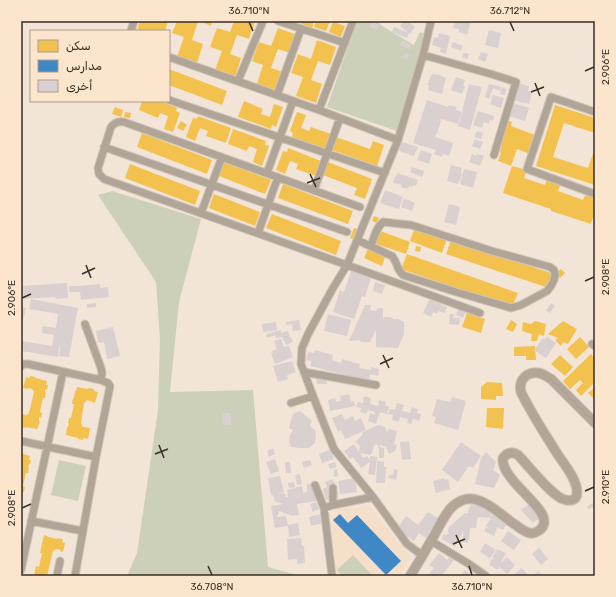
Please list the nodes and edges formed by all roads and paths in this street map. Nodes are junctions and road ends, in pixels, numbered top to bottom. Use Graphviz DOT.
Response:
graph roads {
  1 [pos="263,21"];
  2 [pos="278,21"];
  3 [pos="353,21"];
  4 [pos="431,21"];
  5 [pos="301,29"];
  6 [pos="344,43"];
  7 [pos="423,55"];
  8 [pos="170,57"];
  9 [pos="238,82"];
  10 [pos="276,95"];
  11 [pos="170,100"];
  12 [pos="293,101"];
  13 [pos="319,110"];
  14 [pos="595,112"];
  15 [pos="340,118"];
  16 [pos="280,137"];
  17 [pos="398,140"];
  18 [pos="104,147"];
  19 [pos="328,153"];
  20 [pos="494,155"];
  21 [pos="222,157"];
  22 [pos="267,173"];
  23 [pos="385,173"];
  24 [pos="278,177"];
  25 [pos="211,185"];
  26 [pos="314,190"];
  27 [pos="595,194"];
  28 [pos="268,205"];
  29 [pos="360,207"];
  30 [pos="201,213"];
  31 [pos="347,232"];
  32 [pos="258,233"];
  33 [pos="357,240"];
  34 [pos="372,246"];
  35 [pos="347,265"];
  36 [pos="480,313"];
  37 [pos="85,324"];
  38 [pos="21,366"];
  39 [pos="63,372"];
  40 [pos="304,372"];
  41 [pos="101,380"];
  42 [pos="376,385"];
  43 [pos="313,396"];
  44 [pos="291,403"];
  45 [pos="595,423"];
  46 [pos="21,441"];
  47 [pos="47,446"];
  48 [pos="96,457"];
  49 [pos="315,485"];
  50 [pos="333,488"];
  51 [pos="373,497"];
  52 [pos="333,505"];
  53 [pos="324,508"];
  54 [pos="31,521"];
  55 [pos="83,531"];
  56 [pos="431,541"];
  57 [pos="422,555"];
  58 [pos="60,560"];
  59 [pos="21,570"];
  60 [pos="414,574"];
  61 [pos="57,576"];
  62 [pos="75,576"];
  63 [pos="332,576"];
  64 [pos="486,576"];
  1 -- 9 [label="street"];
  2 -- 5 [label="street"];
  3 -- 6 [label="street"];
  4 -- 7 [label="street"];
  5 -- 6 [label="street"];
  5 -- 10 [label="street"];
  6 -- 13 [label="street"];
  7 -- 17 [label="street"];
  7 -- 20 [label="street"];
  8 -- 9 [label="street"];
  9 -- 10 [label="street"];
  10 -- 12 [label="street"];
  11 -- 16 [label="street"];
  12 -- 13 [label="street"];
  12 -- 16 [label="street"];
  13 -- 15 [label="street"];
  14 -- 27 [label="street"];
  15 -- 17 [label="street"];
  15 -- 19 [label="street"];
  16 -- 19 [label="street"];
  16 -- 22 [label="street"];
  17 -- 23 [label="street"];
  18 -- 21 [label="street"];
  18 -- 25 [label="street"];
  18 -- 30 [label="street"];
  19 -- 23 [label="street"];
  19 -- 26 [label="street"];
  21 -- 22 [label="street"];
  21 -- 25 [label="street"];
  22 -- 24 [label="street"];
  23 -- 33 [label="street"];
  24 -- 26 [label="street"];
  24 -- 28 [label="street"];
  25 -- 28 [label="street"];
  25 -- 30 [label="street"];
  26 -- 29 [label="street"];
  28 -- 31 [label="street"];
  28 -- 32 [label="street"];
  30 -- 32 [label="street"];
  32 -- 35 [label="street"];
  33 -- 34 [label="street"];
  33 -- 35 [label="street"];
  34 -- 34 [label="street"];
  35 -- 36 [label="street"];
  35 -- 40 [label="street"];
  37 -- 41 [label="street"];
  38 -- 39 [label="street"];
  39 -- 41 [label="street"];
  39 -- 47 [label="street"];
  40 -- 42 [label="street"];
  40 -- 43 [label="street"];
  41 -- 48 [label="street"];
  43 -- 44 [label="street"];
  43 -- 51 [label="street"];
  45 -- 56 [label="main road"];
  46 -- 47 [label="street"];
  47 -- 48 [label="street"];
  47 -- 54 [label="street"];
  48 -- 55 [label="street"];
  49 -- 53 [label="street"];
  50 -- 52 [label="street"];
  51 -- 52 [label="street"];
  51 -- 57 [label="street"];
  52 -- 53 [label="street"];
  53 -- 63 [label="street"];
  54 -- 55 [label="street"];
  54 -- 59 [label="street"];
  55 -- 62 [label="street"];
  56 -- 57 [label="main road"];
  56 -- 64 [label="street"];
  57 -- 60 [label="main road"];
  58 -- 61 [label="street"];
}
